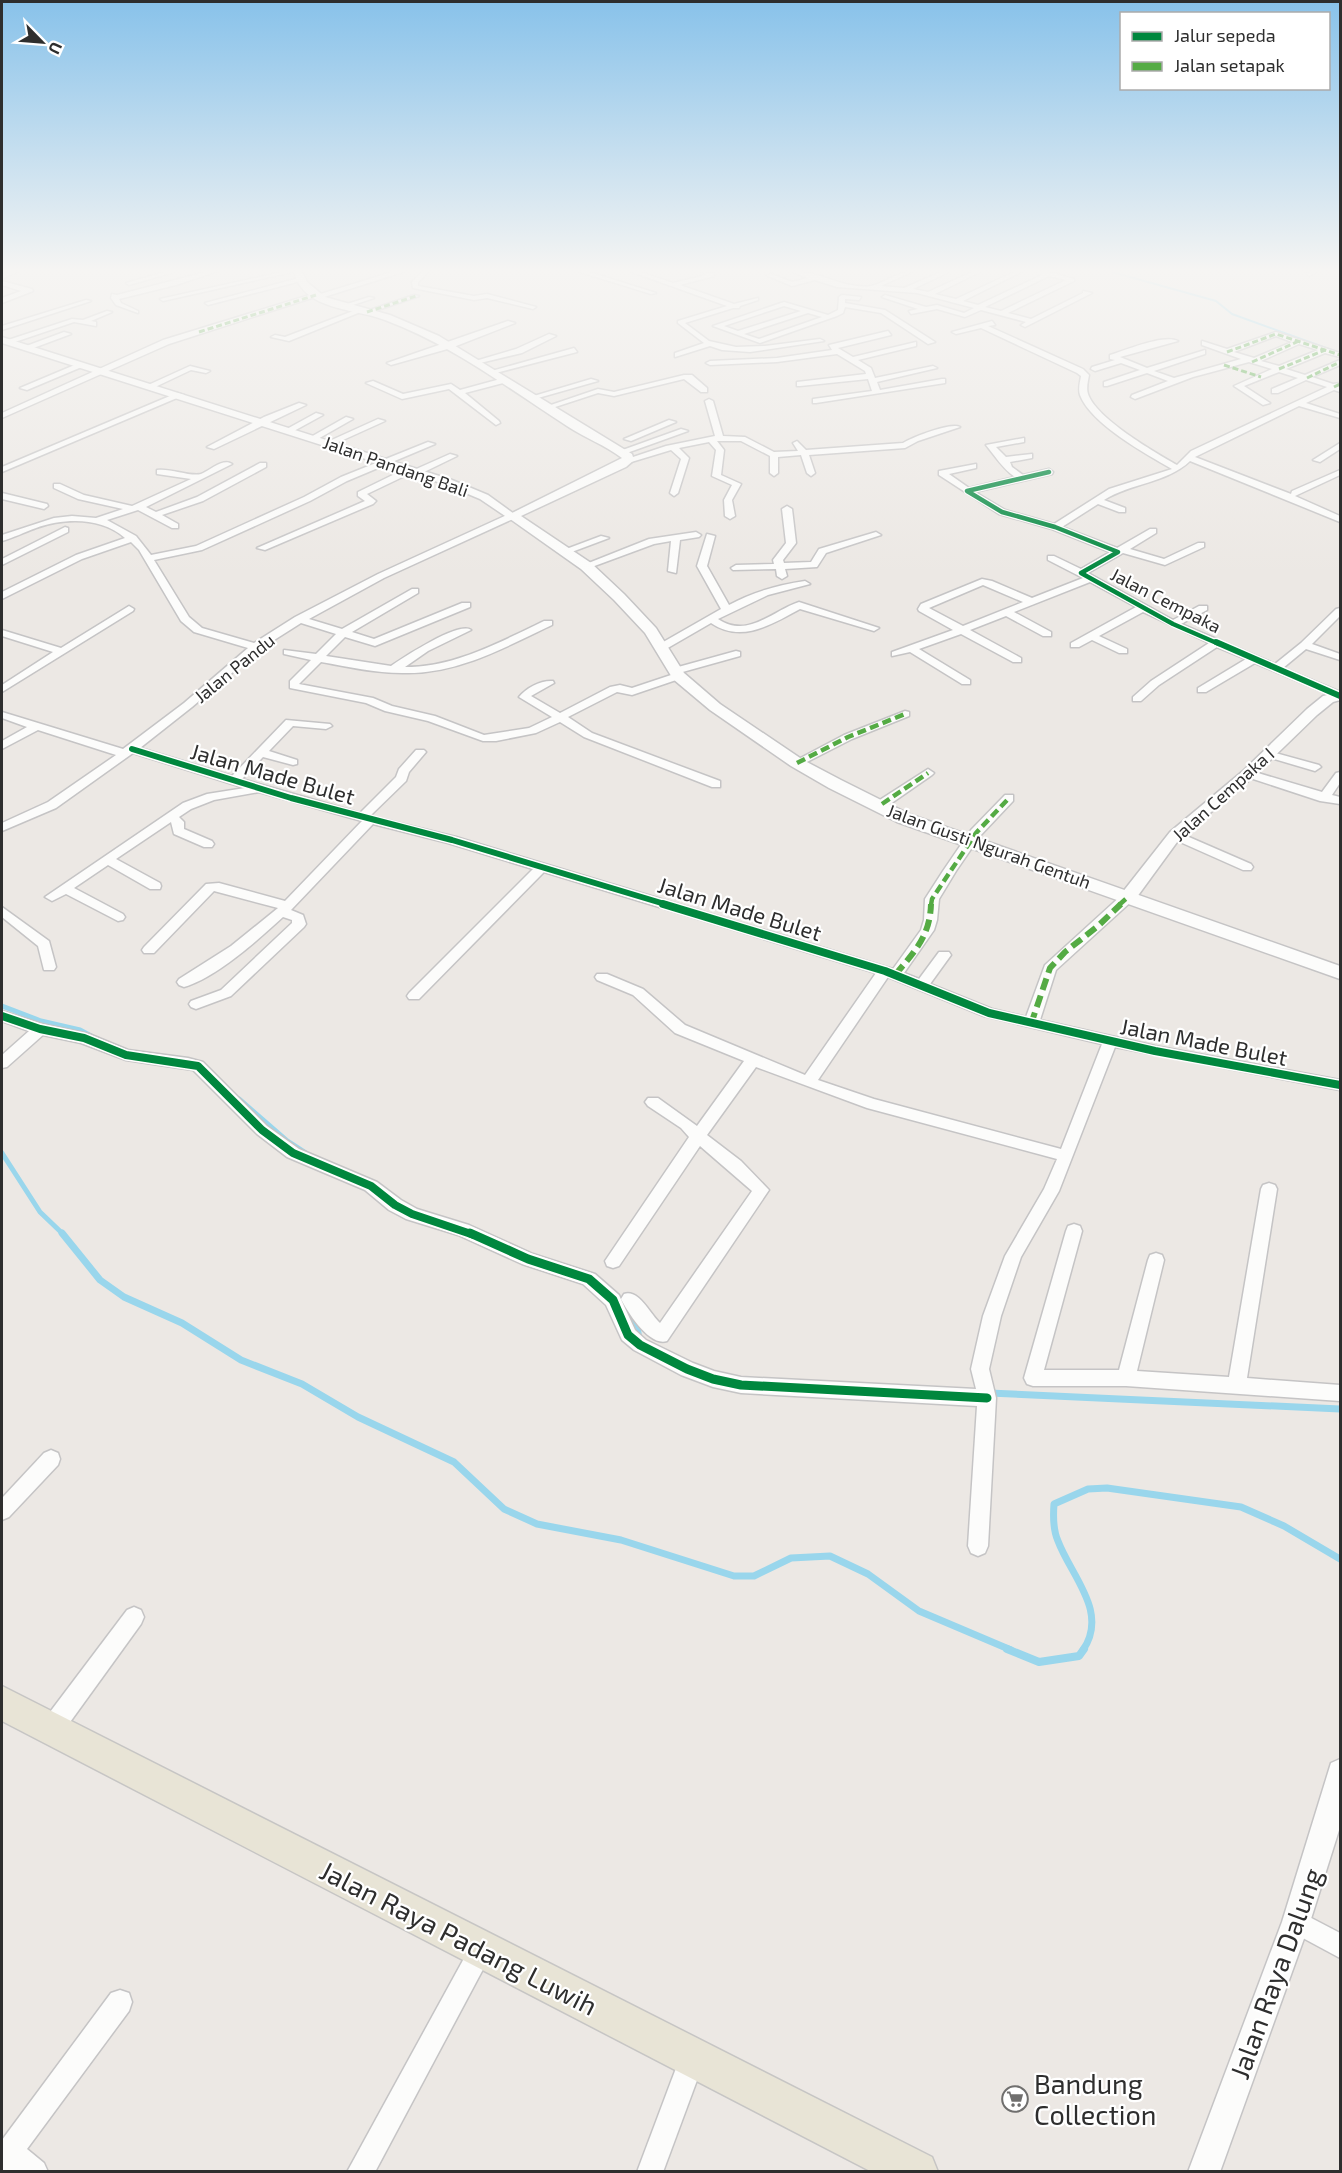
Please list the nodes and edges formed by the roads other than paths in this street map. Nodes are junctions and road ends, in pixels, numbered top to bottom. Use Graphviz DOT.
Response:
graph roads {
  1 [pos="61,373"];
  2 [pos="99,373"];
  3 [pos="107,373"];
  4 [pos="178,373"];
  5 [pos="494,373"];
  6 [pos="867,373"];
  7 [pos="903,373"];
  8 [pos="1082,373"];
  9 [pos="1137,373"];
  10 [pos="1151,373"];
  11 [pos="1198,373"];
  12 [pos="1250,373"];
  13 [pos="1269,373"];
  14 [pos="1292,373"];
  15 [pos="1316,373"];
  16 [pos="1261,377"];
  17 [pos="1306,378"];
  18 [pos="872,379"];
  19 [pos="504,380"];
  20 [pos="594,381"];
  21 [pos="942,381"];
  22 [pos="1174,381"];
  23 [pos="370,383"];
  24 [pos="800,384"];
  25 [pos="1107,384"];
  26 [pos="150,386"];
  27 [pos="1338,387"];
  28 [pos="24,388"];
  29 [pos="704,390"];
  30 [pos="1275,390"];
  31 [pos="461,392"];
  32 [pos="876,393"];
  33 [pos="180,395"];
  34 [pos="1135,397"];
  35 [pos="531,398"];
  36 [pos="709,400"];
  37 [pos="816,400"];
  38 [pos="1266,403"];
  39 [pos="1297,403"];
  40 [pos="302,405"];
  41 [pos="546,408"];
  42 [pos="319,415"];
  43 [pos="2,416"];
  44 [pos="1341,416"];
  45 [pos="349,419"];
  46 [pos="381,421"];
  47 [pos="262,422"];
  48 [pos="672,422"];
  49 [pos="496,423"];
  50 [pos="956,427"];
  51 [pos="289,430"];
  52 [pos="684,431"];
  53 [pos="313,438"];
  54 [pos="716,439"];
  55 [pos="1021,440"];
  56 [pos="329,443"];
  57 [pos="797,443"];
  58 [pos="431,444"];
  59 [pos="1341,446"];
  60 [pos="211,447"];
  61 [pos="673,448"];
  62 [pos="620,453"];
  63 [pos="805,454"];
  64 [pos="774,455"];
  65 [pos="453,456"];
  66 [pos="1029,456"];
  67 [pos="1189,458"];
  68 [pos="1004,460"];
  69 [pos="1317,460"];
  70 [pos="387,462"];
  71 [pos="228,464"];
  72 [pos="263,465"];
  73 [pos="973,466"];
  74 [pos="1178,469"];
  75 [pos="2,470"];
  76 [pos="413,471"];
  77 [pos="160,472"];
  78 [pos="1048,472"];
  79 [pos="1341,472"];
  80 [pos="774,473"];
  81 [pos="811,473"];
  82 [pos="199,478"];
  83 [pos="1021,478"];
  84 [pos="57,486"];
  85 [pos="970,490"];
  86 [pos="1295,493"];
  87 [pos="674,494"];
  88 [pos="2,496"];
  89 [pos="1097,500"];
  90 [pos="44,506"];
  91 [pos="136,508"];
  92 [pos="787,509"];
  93 [pos="1122,510"];
  94 [pos="155,515"];
  95 [pos="1338,515"];
  96 [pos="730,516"];
  97 [pos="513,517"];
  98 [pos="99,520"];
  99 [pos="175,526"];
  100 [pos="1055,527"];
  101 [pos="64,530"];
  102 [pos="1153,531"];
  103 [pos="696,535"];
  104 [pos="838,535"];
  105 [pos="876,535"];
  106 [pos="710,536"];
  107 [pos="676,537"];
  108 [pos="2,538"];
  109 [pos="133,538"];
  110 [pos="604,538"];
  111 [pos="849,543"];
  112 [pos="1201,545"];
  113 [pos="261,548"];
  114 [pos="566,551"];
  115 [pos="1121,551"];
  116 [pos="148,558"];
  117 [pos="1051,558"];
  118 [pos="2,562"];
  119 [pos="586,566"];
  120 [pos="779,567"];
  121 [pos="736,568"];
  122 [pos="673,571"];
  123 [pos="1085,576"];
  124 [pos="805,584"];
  125 [pos="786,586"];
  126 [pos="415,591"];
  127 [pos="2,596"];
  128 [pos="1030,601"];
  129 [pos="466,605"];
  130 [pos="1142,608"];
  131 [pos="1203,608"];
  132 [pos="129,609"];
  133 [pos="726,609"];
  134 [pos="1341,611"];
  135 [pos="1005,612"];
  136 [pos="299,619"];
  137 [pos="711,619"];
  138 [pos="548,623"];
  139 [pos="1173,624"];
  140 [pos="874,628"];
  141 [pos="466,630"];
  142 [pos="962,630"];
  143 [pos="2,633"];
  144 [pos="342,634"];
  145 [pos="1047,634"];
  146 [pos="1092,636"];
  147 [pos="1215,643"];
  148 [pos="1075,645"];
  149 [pos="1305,645"];
  150 [pos="256,647"];
  151 [pos="662,647"];
  152 [pos="911,648"];
  153 [pos="61,651"];
  154 [pos="1123,651"];
  155 [pos="288,652"];
  156 [pos="736,654"];
  157 [pos="896,654"];
  158 [pos="318,657"];
  159 [pos="1341,657"];
  160 [pos="1254,659"];
  161 [pos="1017,660"];
  162 [pos="1276,668"];
  163 [pos="393,670"];
  164 [pos="677,674"];
  165 [pos="966,682"];
  166 [pos="549,683"];
  167 [pos="2,689"];
  168 [pos="1203,690"];
  169 [pos="1336,697"];
  170 [pos="1137,699"];
  171 [pos="905,714"];
  172 [pos="2,715"];
  173 [pos="561,717"];
  174 [pos="36,726"];
  175 [pos="326,726"];
  176 [pos="2,746"];
  177 [pos="129,752"];
  178 [pos="420,752"];
  179 [pos="262,753"];
  180 [pos="1268,754"];
  181 [pos="293,762"];
  182 [pos="797,763"];
  183 [pos="1315,767"];
  184 [pos="928,773"];
  185 [pos="1248,774"];
  186 [pos="1341,775"];
  187 [pos="233,782"];
  188 [pos="716,784"];
  189 [pos="257,789"];
  190 [pos="1009,798"];
  191 [pos="1324,798"];
  192 [pos="1341,801"];
  193 [pos="879,806"];
  194 [pos="171,817"];
  195 [pos="365,819"];
  196 [pos="2,827"];
  197 [pos="1175,835"];
  198 [pos="968,840"];
  199 [pos="207,844"];
  200 [pos="108,860"];
  201 [pos="1247,867"];
  202 [pos="541,868"];
  203 [pos="155,886"];
  204 [pos="65,888"];
  205 [pos="52,897"];
  206 [pos="1128,897"];
  207 [pos="284,908"];
  208 [pos="2,911"];
  209 [pos="118,917"];
  210 [pos="149,950"];
  211 [pos="944,955"];
  212 [pos="49,967"];
  213 [pos="890,973"];
  214 [pos="1341,973"];
  215 [pos="602,977"];
  216 [pos="184,982"];
  217 [pos="921,987"];
  218 [pos="414,996"];
  219 [pos="196,1004"];
  220 [pos="2,1016"];
  221 [pos="1031,1024"];
  222 [pos="40,1029"];
  223 [pos="1110,1041"];
  224 [pos="754,1059"];
  225 [pos="2,1063"];
  226 [pos="808,1083"];
  227 [pos="1341,1085"];
  228 [pos="653,1102"];
  229 [pos="698,1136"];
  230 [pos="1066,1156"];
  231 [pos="1269,1189"];
  232 [pos="1074,1231"];
  233 [pos="1156,1260"];
  234 [pos="613,1261"];
  235 [pos="630,1299"];
  236 [pos="1126,1378"];
  237 [pos="1237,1386"];
  238 [pos="1341,1393"];
  239 [pos="987,1398"];
  240 [pos="51,1459"];
  241 [pos="2,1511"];
  242 [pos="978,1546"];
  243 [pos="134,1617"];
  244 [pos="2,1703"];
  245 [pos="52,1728"];
  246 [pos="1341,1772"];
  247 [pos="1296,1922"];
  248 [pos="1341,1946"];
  249 [pos="481,1950"];
  250 [pos="120,2002"];
  251 [pos="693,2056"];
  252 [pos="5,2156"];
  253 [pos="34,2172"];
  254 [pos="360,2172"];
  255 [pos="650,2172"];
  256 [pos="917,2172"];
  257 [pos="1204,2172"];
  1 -- 28 [label="street"];
  2 -- 43 [label="street"];
  3 -- 26 [label="street, Jalan Pandang Bali"];
  4 -- 26 [label="street"];
  5 -- 19 [label="main road"];
  6 -- 18 [label="street"];
  7 -- 18 [label="street"];
  8 -- 74 [label="street"];
  9 -- 25 [label="street"];
  10 -- 22 [label="street"];
  11 -- 22 [label="street"];
  12 -- 16 [label="street"];
  13 -- 16 [label="street"];
  14 -- 17 [label="street"];
  15 -- 17 [label="street"];
  16 -- 38 [label="street"];
  17 -- 27 [label="street"];
  17 -- 30 [label="street"];
  18 -- 24 [label="street"];
  18 -- 32 [label="street"];
  19 -- 31 [label="street"];
  19 -- 35 [label="main road"];
  20 -- 35 [label="street"];
  21 -- 32 [label="street"];
  22 -- 34 [label="street"];
  23 -- 31 [label="street"];
  26 -- 33 [label="street, Jalan Pandang Bali"];
  27 -- 39 [label="street"];
  29 -- 41 [label="street"];
  31 -- 49 [label="street"];
  32 -- 37 [label="street"];
  33 -- 47 [label="street, Jalan Pandang Bali"];
  33 -- 75 [label="street"];
  35 -- 41 [label="main road"];
  36 -- 54 [label="street"];
  39 -- 44 [label="street"];
  39 -- 67 [label="street"];
  40 -- 47 [label="street"];
  41 -- 62 [label="main road"];
  42 -- 51 [label="street"];
  45 -- 53 [label="street"];
  46 -- 56 [label="street"];
  47 -- 51 [label="street, Jalan Pandang Bali"];
  47 -- 60 [label="street"];
  48 -- 62 [label="street"];
  50 -- 63 [label="street"];
  51 -- 53 [label="street, Jalan Pandang Bali"];
  52 -- 62 [label="street"];
  53 -- 56 [label="street, Jalan Pandang Bali"];
  54 -- 61 [label="street"];
  54 -- 64 [label="street"];
  54 -- 96 [label="street"];
  55 -- 68 [label="street"];
  56 -- 70 [label="street, Jalan Pandang Bali"];
  57 -- 63 [label="street"];
  58 -- 70 [label="street"];
  59 -- 69 [label="street"];
  61 -- 62 [label="street"];
  61 -- 87 [label="street"];
  62 -- 97 [label="main road, Jalan Pandu"];
  63 -- 64 [label="street"];
  63 -- 81 [label="street"];
  64 -- 80 [label="street"];
  65 -- 76 [label="street"];
  66 -- 68 [label="street"];
  67 -- 74 [label="street"];
  67 -- 95 [label="street"];
  68 -- 83 [label="street"];
  70 -- 76 [label="street, Jalan Pandang Bali"];
  70 -- 116 [label="street"];
  71 -- 82 [label="street"];
  72 -- 94 [label="street"];
  73 -- 85 [label="street, Jalan Cempaka"];
  74 -- 89 [label="street"];
  76 -- 97 [label="street, Jalan Pandang Bali"];
  76 -- 113 [label="street"];
  77 -- 82 [label="street"];
  78 -- 83 [label="street"];
  79 -- 86 [label="street"];
  82 -- 91 [label="street"];
  83 -- 85 [label="street"];
  84 -- 91 [label="street"];
  85 -- 100 [label="street, Jalan Cempaka"];
  88 -- 90 [label="street"];
  89 -- 93 [label="street"];
  89 -- 100 [label="street"];
  91 -- 94 [label="street"];
  91 -- 98 [label="street"];
  92 -- 120 [label="street"];
  94 -- 99 [label="street"];
  97 -- 114 [label="main road, Jalan Gusti Ngurah Gentuh"];
  97 -- 136 [label="street, Jalan Pandu"];
  98 -- 108 [label="street"];
  98 -- 109 [label="street"];
  100 -- 115 [label="street, Jalan Cempaka"];
  101 -- 118 [label="street"];
  102 -- 115 [label="street"];
  103 -- 107 [label="street"];
  104 -- 111 [label="street"];
  105 -- 111 [label="street"];
  106 -- 133 [label="street"];
  107 -- 119 [label="street"];
  107 -- 122 [label="street"];
  109 -- 116 [label="street"];
  109 -- 127 [label="street"];
  110 -- 114 [label="street"];
  111 -- 120 [label="street"];
  112 -- 115 [label="street"];
  114 -- 119 [label="main road, Jalan Gusti Ngurah Gentuh"];
  115 -- 123 [label="street, Jalan Cempaka"];
  116 -- 150 [label="street"];
  117 -- 123 [label="street"];
  119 -- 151 [label="main road, Jalan Gusti Ngurah Gentuh"];
  120 -- 121 [label="street"];
  120 -- 125 [label="street"];
  123 -- 128 [label="street"];
  123 -- 130 [label="street, Jalan Cempaka"];
  124 -- 125 [label="street"];
  125 -- 133 [label="street"];
  126 -- 144 [label="street"];
  128 -- 135 [label="street"];
  128 -- 142 [label="street"];
  129 -- 144 [label="street"];
  130 -- 139 [label="street, Jalan Cempaka"];
  130 -- 146 [label="street"];
  131 -- 139 [label="street"];
  132 -- 153 [label="street"];
  133 -- 137 [label="street"];
  134 -- 149 [label="street"];
  135 -- 142 [label="street"];
  135 -- 145 [label="street"];
  136 -- 144 [label="street"];
  136 -- 150 [label="street, Jalan Pandu"];
  137 -- 140 [label="street"];
  137 -- 151 [label="street"];
  138 -- 163 [label="street"];
  139 -- 147 [label="street, Jalan Cempaka"];
  141 -- 163 [label="street"];
  142 -- 152 [label="street"];
  142 -- 161 [label="street"];
  143 -- 153 [label="street"];
  144 -- 158 [label="street"];
  146 -- 148 [label="street"];
  146 -- 154 [label="street"];
  147 -- 160 [label="street, Jalan Cempaka"];
  147 -- 170 [label="street"];
  149 -- 159 [label="street"];
  149 -- 162 [label="street"];
  150 -- 177 [label="street, Jalan Pandu"];
  151 -- 164 [label="main road, Jalan Gusti Ngurah Gentuh"];
  152 -- 157 [label="street"];
  152 -- 165 [label="street"];
  153 -- 167 [label="street"];
  155 -- 158 [label="street"];
  156 -- 164 [label="street"];
  158 -- 163 [label="street"];
  158 -- 173 [label="street"];
  160 -- 162 [label="street, Jalan Cempaka"];
  160 -- 168 [label="street"];
  162 -- 169 [label="street, Jalan Cempaka"];
  164 -- 173 [label="street"];
  164 -- 182 [label="main road, Jalan Gusti Ngurah Gentuh"];
  166 -- 173 [label="street"];
  169 -- 180 [label="street, Jalan Cempaka I"];
  171 -- 182 [label="street"];
  172 -- 174 [label="street, Jalan Made Bulet"];
  173 -- 188 [label="street"];
  174 -- 176 [label="street"];
  174 -- 177 [label="street, Jalan Made Bulet"];
  175 -- 179 [label="street"];
  177 -- 187 [label="street, Jalan Made Bulet"];
  177 -- 196 [label="street, Jalan Pandu"];
  178 -- 195 [label="street"];
  179 -- 181 [label="street"];
  179 -- 187 [label="street"];
  180 -- 183 [label="street"];
  180 -- 185 [label="street, Jalan Cempaka I"];
  182 -- 193 [label="main road, Jalan Gusti Ngurah Gentuh"];
  184 -- 193 [label="street"];
  185 -- 191 [label="street"];
  185 -- 197 [label="street, Jalan Cempaka I"];
  186 -- 191 [label="street"];
  187 -- 189 [label="street, Jalan Made Bulet"];
  189 -- 194 [label="street"];
  189 -- 195 [label="street, Jalan Made Bulet"];
  190 -- 198 [label="street"];
  191 -- 192 [label="street"];
  193 -- 198 [label="main road, Jalan Gusti Ngurah Gentuh"];
  194 -- 199 [label="street"];
  194 -- 200 [label="street"];
  195 -- 202 [label="street, Jalan Made Bulet"];
  195 -- 207 [label="street"];
  197 -- 201 [label="street"];
  197 -- 206 [label="street, Jalan Cempaka I"];
  198 -- 206 [label="main road, Jalan Gusti Ngurah Gentuh"];
  198 -- 213 [label="street"];
  200 -- 203 [label="street"];
  200 -- 204 [label="street"];
  202 -- 213 [label="street, Jalan Made Bulet"];
  202 -- 218 [label="street"];
  204 -- 205 [label="street"];
  204 -- 209 [label="street"];
  206 -- 214 [label="main road, Jalan Gusti Ngurah Gentuh"];
  206 -- 221 [label="street"];
  207 -- 210 [label="street"];
  207 -- 216 [label="street"];
  207 -- 219 [label="street"];
  208 -- 212 [label="street"];
  211 -- 217 [label="street"];
  213 -- 217 [label="street, Jalan Made Bulet"];
  213 -- 226 [label="street"];
  215 -- 224 [label="street"];
  217 -- 221 [label="street, Jalan Made Bulet"];
  220 -- 222 [label="street"];
  221 -- 223 [label="street, Jalan Made Bulet"];
  222 -- 225 [label="street"];
  222 -- 239 [label="street"];
  223 -- 227 [label="street, Jalan Made Bulet"];
  223 -- 230 [label="street"];
  224 -- 226 [label="street"];
  224 -- 229 [label="street"];
  226 -- 230 [label="street"];
  228 -- 229 [label="street"];
  229 -- 234 [label="street"];
  229 -- 235 [label="street"];
  230 -- 239 [label="street"];
  231 -- 237 [label="street"];
  232 -- 236 [label="street"];
  233 -- 236 [label="street"];
  236 -- 237 [label="street"];
  237 -- 238 [label="street"];
  239 -- 242 [label="street"];
  240 -- 241 [label="street"];
  243 -- 245 [label="street"];
  244 -- 245 [label="main road, Jalan Raya Padang Luwih"];
  245 -- 249 [label="main road, Jalan Raya Padang Luwih"];
  246 -- 247 [label="street, Jalan Raya Dalung"];
  247 -- 248 [label="street"];
  247 -- 257 [label="street, Jalan Raya Dalung"];
  249 -- 251 [label="main road, Jalan Raya Padang Luwih"];
  249 -- 254 [label="street"];
  250 -- 252 [label="street"];
  251 -- 255 [label="street"];
  251 -- 256 [label="main road, Jalan Raya Padang Luwih"];
  252 -- 253 [label="street"];
}
